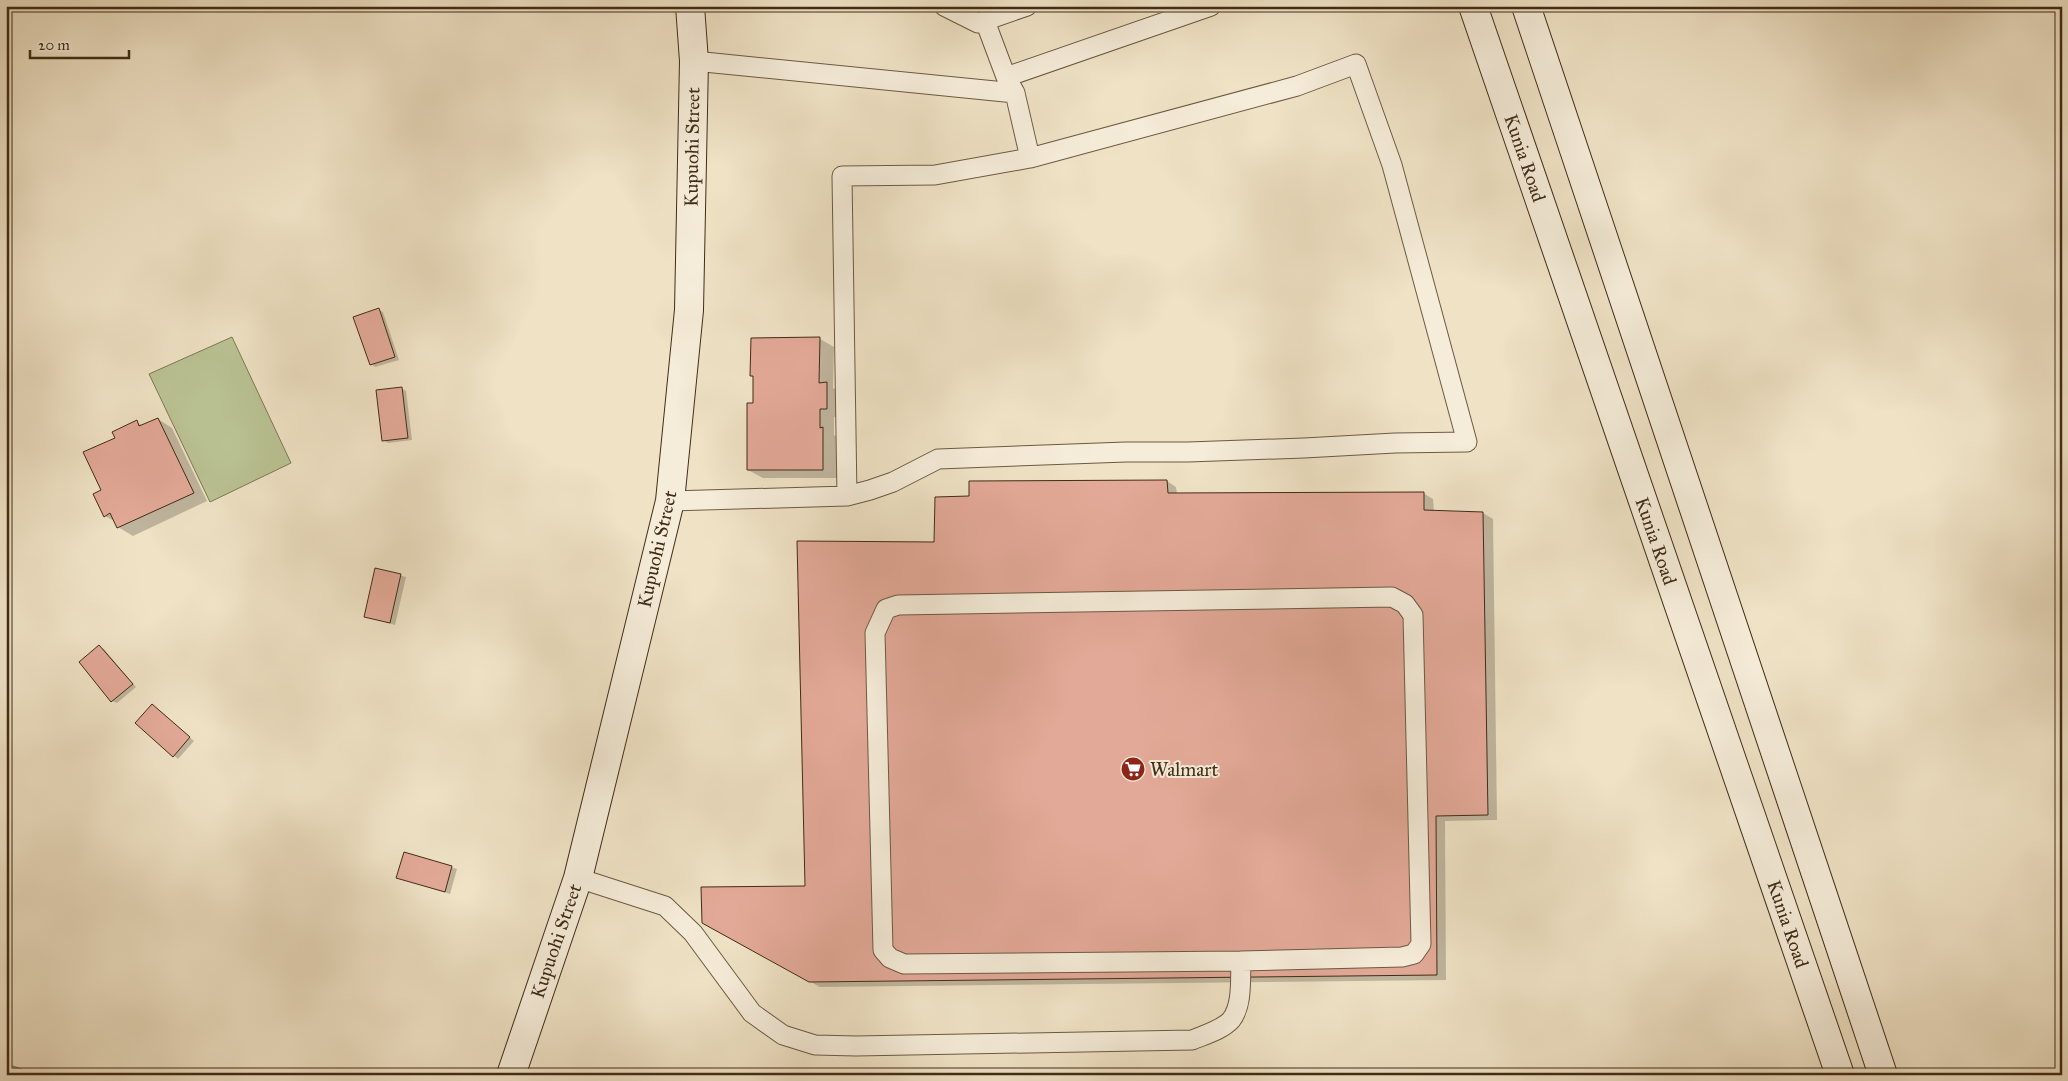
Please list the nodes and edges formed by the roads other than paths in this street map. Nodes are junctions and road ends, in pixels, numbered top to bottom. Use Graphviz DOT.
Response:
graph roads {
  1 [pos="690,6"];
  2 [pos="944,6"];
  3 [pos="1027,6"];
  4 [pos="1211,6"];
  5 [pos="1473,6"];
  6 [pos="1526,6"];
  7 [pos="985,21"];
  8 [pos="694,61"];
  9 [pos="1011,85"];
  10 [pos="1030,158"];
  11 [pos="847,496"];
  12 [pos="670,501"];
  13 [pos="578,878"];
  14 [pos="1241,961"];
  15 [pos="510,1075"];
  16 [pos="1840,1075"];
  17 [pos="1883,1075"];
  1 -- 8 [label="main road, Kupuohi Street"];
  2 -- 7 [label="lane"];
  3 -- 7 [label="lane"];
  4 -- 9 [label="lane"];
  5 -- 16 [label="main road, Kunia Road"];
  6 -- 17 [label="main road"];
  7 -- 9 [label="lane"];
  8 -- 9 [label="lane"];
  8 -- 12 [label="main road, Kupuohi Street"];
  9 -- 10 [label="lane"];
  10 -- 11 [label="lane"];
  10 -- 11 [label="lane"];
  11 -- 12 [label="lane"];
  12 -- 13 [label="main road, Kupuohi Street"];
  13 -- 14 [label="lane"];
  13 -- 15 [label="main road, Kupuohi Street"];
  14 -- 14 [label="lane"];
}
